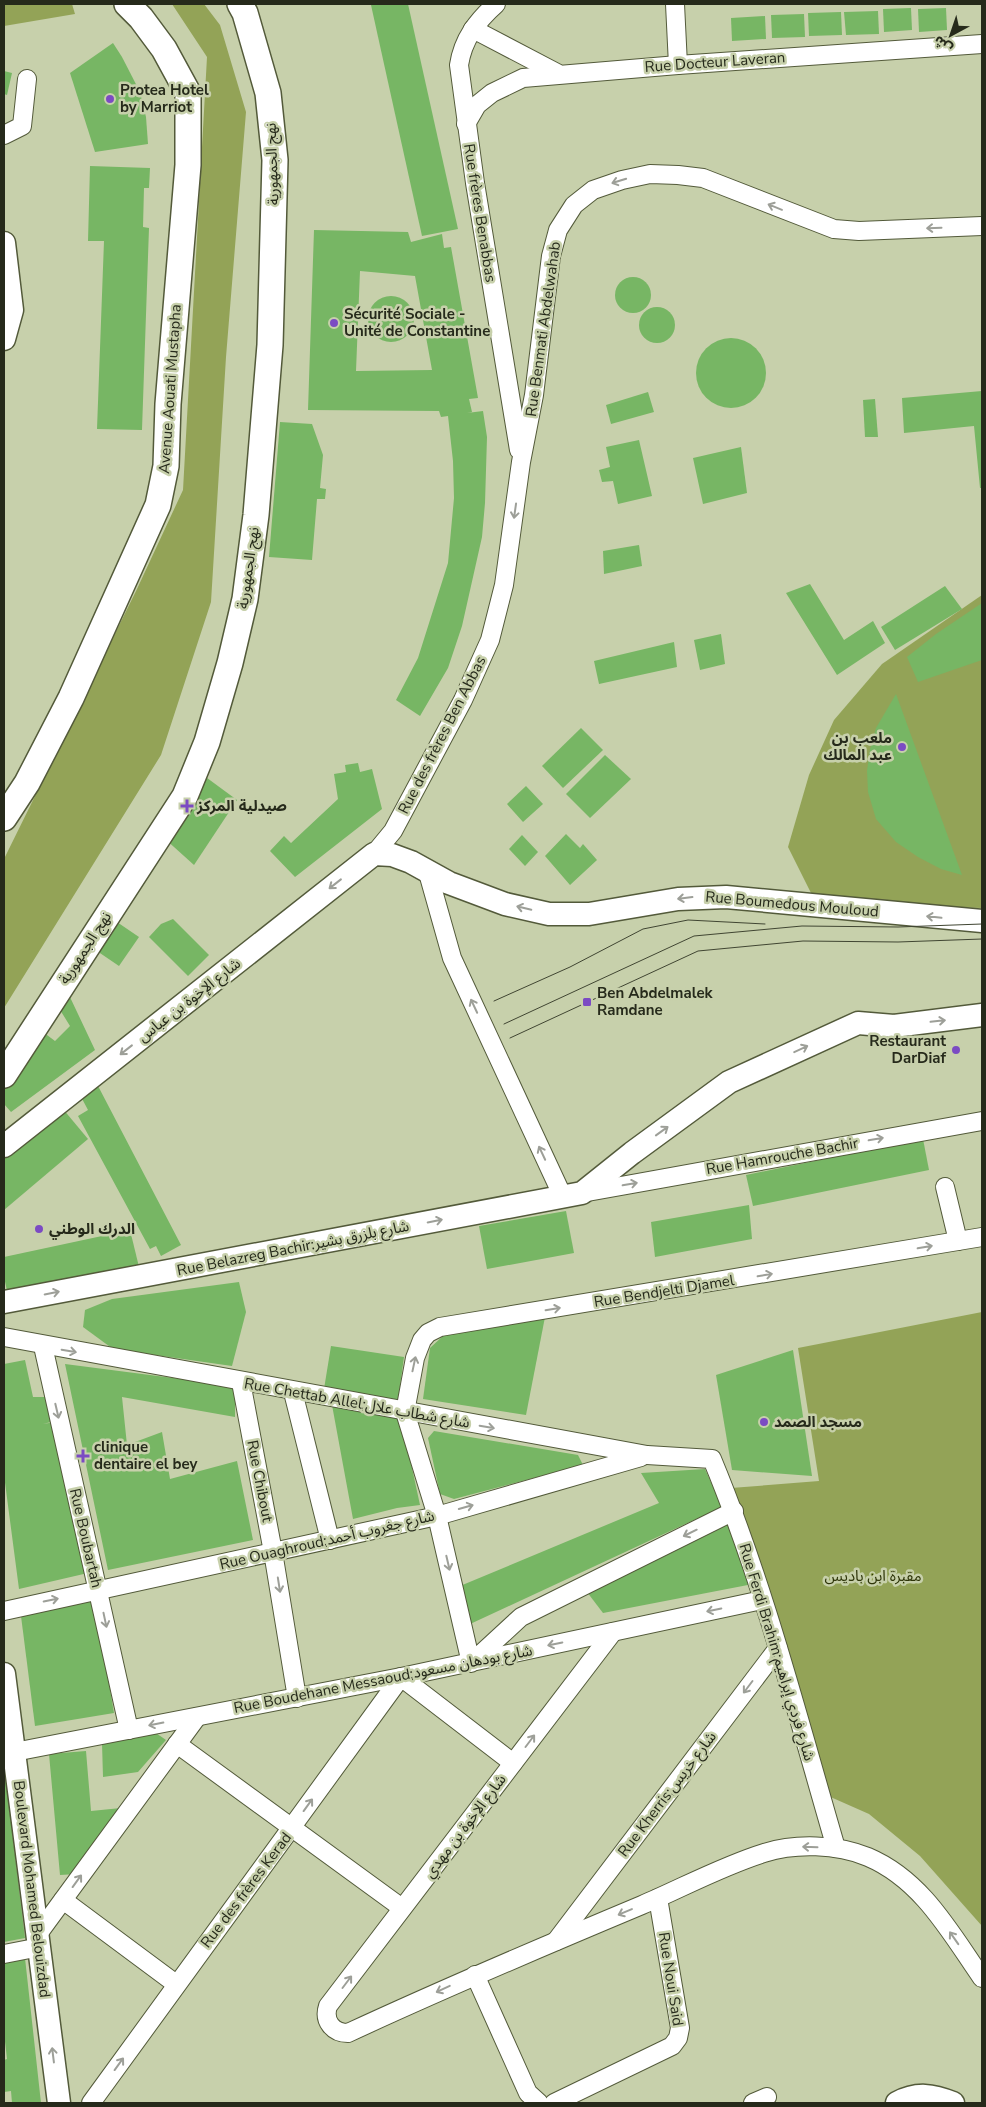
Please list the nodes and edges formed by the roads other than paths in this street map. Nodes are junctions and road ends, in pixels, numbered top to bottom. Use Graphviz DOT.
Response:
graph roads {
  1 [pos="127,4"];
  2 [pos="240,4"];
  3 [pos="496,4"];
  4 [pos="674,4"];
  5 [pos="473,29"];
  6 [pos="982,44"];
  7 [pos="678,64"];
  8 [pos="557,74"];
  9 [pos="27,79"];
  10 [pos="466,124"];
  11 [pos="4,135"];
  12 [pos="982,226"];
  13 [pos="4,243"];
  14 [pos="4,339"];
  15 [pos="521,462"];
  16 [pos="4,818"];
  17 [pos="374,854"];
  18 [pos="428,873"];
  19 [pos="982,921"];
  20 [pos="982,1015"];
  21 [pos="4,1074"];
  22 [pos="982,1121"];
  23 [pos="4,1146"];
  24 [pos="945,1187"];
  25 [pos="572,1195"];
  26 [pos="982,1237"];
  27 [pos="958,1241"];
  28 [pos="4,1302"];
  29 [pos="4,1337"];
  30 [pos="42,1346"];
  31 [pos="241,1382"];
  32 [pos="293,1392"];
  33 [pos="405,1412"];
  34 [pos="647,1455"];
  35 [pos="712,1459"];
  36 [pos="734,1511"];
  37 [pos="437,1516"];
  38 [pos="330,1540"];
  39 [pos="273,1552"];
  40 [pos="98,1590"];
  41 [pos="762,1600"];
  42 [pos="4,1611"];
  43 [pos="612,1632"];
  44 [pos="778,1648"];
  45 [pos="471,1662"];
  46 [pos="4,1674"];
  47 [pos="402,1677"];
  48 [pos="297,1698"];
  49 [pos="197,1716"];
  50 [pos="129,1730"];
  51 [pos="177,1744"];
  52 [pos="9,1753"];
  53 [pos="513,1763"];
  54 [pos="292,1828"];
  55 [pos="836,1848"];
  56 [pos="658,1898"];
  57 [pos="63,1900"];
  58 [pos="402,1908"];
  59 [pos="39,1940"];
  60 [pos="556,1941"];
  61 [pos="4,1954"];
  62 [pos="475,1975"];
  63 [pos="982,1978"];
  64 [pos="176,1984"];
  65 [pos="946,2102"];
  66 [pos="59,2103"];
  67 [pos="91,2103"];
  68 [pos="538,2103"];
  69 [pos="554,2103"];
  70 [pos="897,2103"];
  1 -- 16 [label="main road, Avenue Aouati Mustapha"];
  2 -- 21 [label="main road, نهج الجمهورية"];
  3 -- 5 [label="street, Rue frères Benabbas"];
  4 -- 7 [label="street"];
  5 -- 8 [label="street"];
  5 -- 10 [label="street, Rue frères Benabbas"];
  6 -- 7 [label="street, Rue Docteur Laveran"];
  7 -- 8 [label="street, Rue Docteur Laveran"];
  8 -- 10 [label="street, Rue Docteur Laveran"];
  9 -- 11 [label="street"];
  10 -- 15 [label="street, Rue frères Benabbas"];
  12 -- 15 [label="street, Rue Benmati Abdelwahab, one-way"];
  13 -- 14 [label="street"];
  15 -- 17 [label="street, Rue des frères Ben Abbas, one-way"];
  17 -- 18 [label="street, Rue Boumedous Mouloud"];
  17 -- 23 [label="street, شارع الإخوة بن عباس, one-way"];
  19 -- 18 [label="street, Rue Boumedous Mouloud, one-way"];
  25 -- 18 [label="street, one-way"];
  25 -- 20 [label="street, one-way"];
  25 -- 22 [label="street, Rue Hamrouche Bachir, one-way"];
  24 -- 27 [label="street"];
  28 -- 25 [label="street, Rue Belazreg Bachir;شارع بلزرق بشير, one-way"];
  26 -- 27 [label="street, Rue Bendjelti Djamel"];
  33 -- 27 [label="street, Rue Bendjelti Djamel, one-way"];
  29 -- 30 [label="street, Rue Chettab Allel;شارع شطاب علال"];
  30 -- 31 [label="street, Rue Chettab Allel;شارع شطاب علال, one-way"];
  30 -- 40 [label="street, Rue Boubartah, one-way"];
  31 -- 32 [label="street, Rue Chettab Allel;شارع شطاب علال"];
  31 -- 39 [label="street, Rue Chibout"];
  32 -- 33 [label="street, Rue Chettab Allel;شارع شطاب علال"];
  32 -- 38 [label="street"];
  33 -- 34 [label="street, Rue Chettab Allel;شارع شطاب علال, one-way"];
  33 -- 37 [label="street"];
  34 -- 35 [label="street, Rue Chettab Allel;شارع شطاب علال"];
  37 -- 34 [label="street, Rue Ouaghroud;شارع جغروب أحمد, one-way"];
  35 -- 36 [label="street, Rue Ferdi Brahim;شارع فردي إبراهيم"];
  36 -- 41 [label="street, Rue Ferdi Brahim;شارع فردي إبراهيم"];
  36 -- 45 [label="street, one-way"];
  37 -- 38 [label="street, Rue Ouaghroud;شارع جغروب أحمد"];
  37 -- 45 [label="street, one-way"];
  38 -- 39 [label="street, Rue Ouaghroud;شارع جغروب أحمد"];
  39 -- 40 [label="street, Rue Ouaghroud;شارع جغروب أحمد"];
  39 -- 48 [label="street, Rue Chibout, one-way"];
  42 -- 40 [label="street, Rue Ouaghroud;شارع جغروب أحمد, one-way"];
  40 -- 50 [label="street, Rue Boubartah, one-way"];
  41 -- 43 [label="street, Rue Boudehane Messaoud;شارع بودهان مسعود, one-way"];
  41 -- 44 [label="street, Rue Ferdi Brahim;شارع فردي إبراهيم"];
  43 -- 45 [label="street, Rue Boudehane Messaoud;شارع بودهان مسعود, one-way"];
  53 -- 43 [label="street, شارع الإخوة بن مهدي, one-way"];
  44 -- 55 [label="street, Rue Ferdi Brahim;شارع فردي إبراهيم"];
  44 -- 60 [label="street, Rue Kherris;شارع خريس, one-way"];
  45 -- 47 [label="street, Rue Boudehane Messaoud;شارع بودهان مسعود"];
  46 -- 52 [label="street, Boulevard Mohamed Belouizdad"];
  47 -- 48 [label="street, Rue Boudehane Messaoud;شارع بودهان مسعود"];
  47 -- 53 [label="street"];
  54 -- 47 [label="street, Rue des frères Kerad, one-way"];
  48 -- 49 [label="street, Rue Boudehane Messaoud;شارع بودهان مسعود"];
  49 -- 50 [label="street, Rue Boudehane Messaoud;شارع بودهان مسعود, one-way"];
  49 -- 51 [label="street"];
  50 -- 52 [label="street, Rue Boudehane Messaoud;شارع بودهان مسعود"];
  51 -- 54 [label="street"];
  57 -- 51 [label="street, one-way"];
  52 -- 59 [label="street, Boulevard Mohamed Belouizdad"];
  53 -- 58 [label="street, شارع الإخوة بن مهدي"];
  54 -- 58 [label="street"];
  54 -- 64 [label="street, Rue des frères Kerad"];
  55 -- 56 [label="street, one-way"];
  63 -- 55 [label="street, one-way"];
  56 -- 60 [label="street, one-way"];
  56 -- 69 [label="street, Rue Noui Said"];
  57 -- 59 [label="street"];
  57 -- 64 [label="street"];
  62 -- 58 [label="street, شارع الإخوة بن مهدي, one-way"];
  59 -- 61 [label="street"];
  66 -- 59 [label="street, Boulevard Mohamed Belouizdad, one-way"];
  60 -- 62 [label="street"];
  62 -- 68 [label="street"];
  67 -- 64 [label="street, Rue des frères Kerad, one-way"];
  65 -- 70 [label="street"];
}
